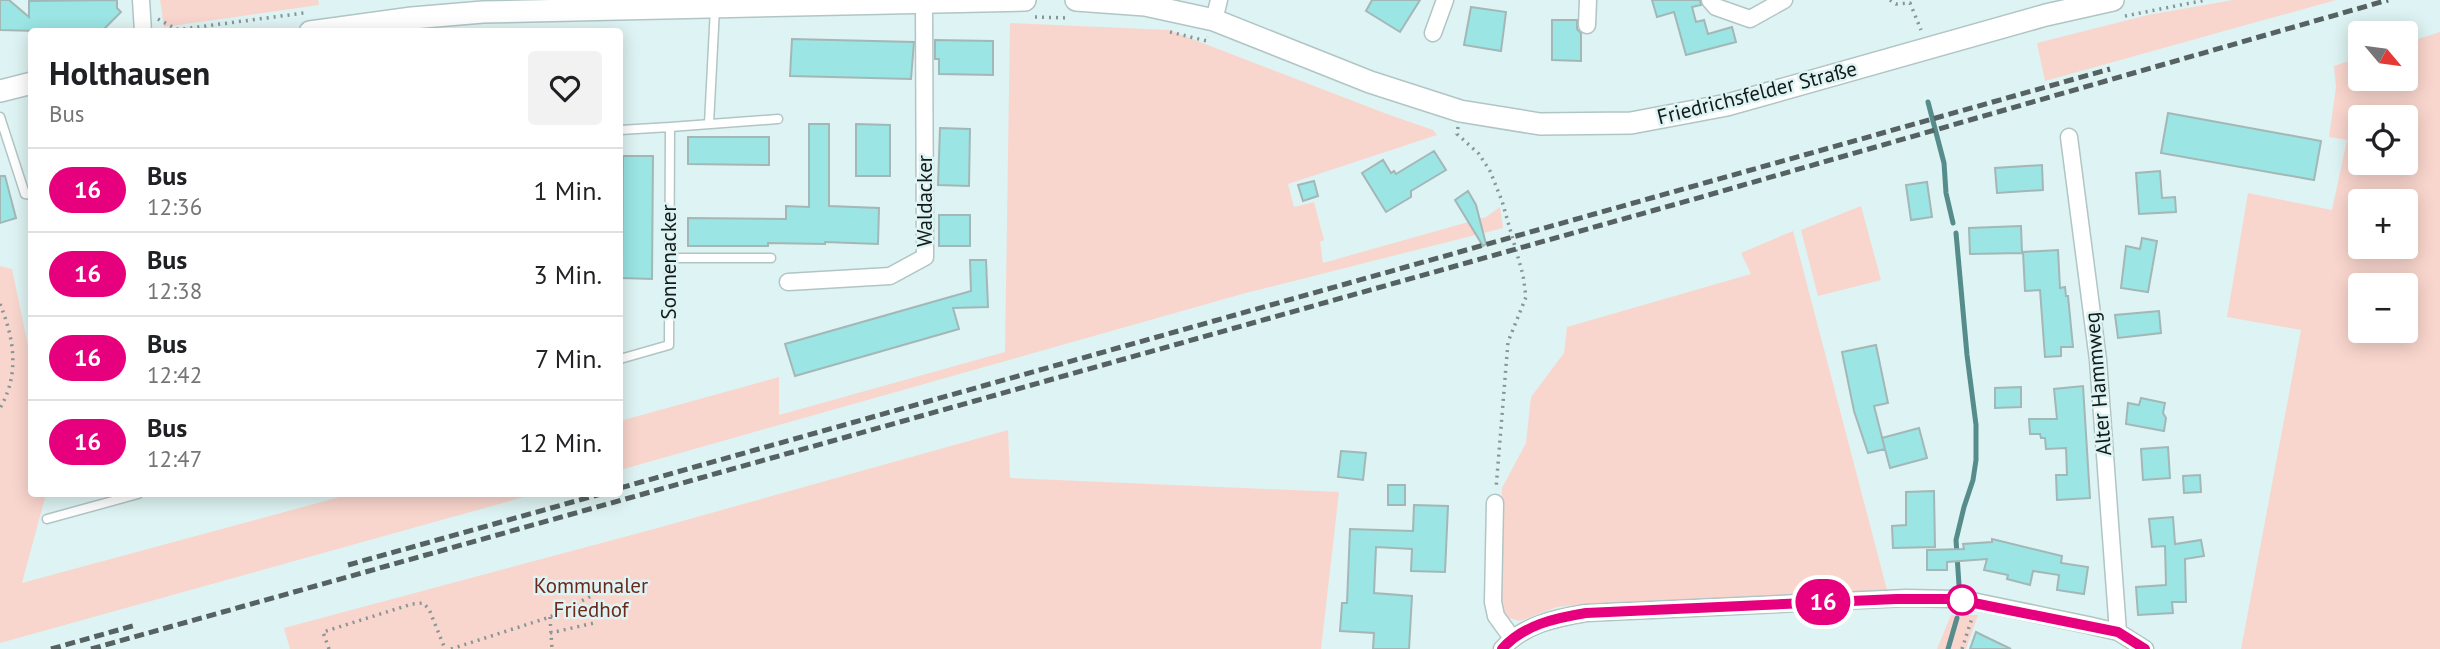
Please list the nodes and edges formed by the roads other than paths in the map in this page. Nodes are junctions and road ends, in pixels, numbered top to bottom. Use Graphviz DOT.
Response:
graph roads {
  1 [pos="141,0"];
  2 [pos="1025,0"];
  3 [pos="1076,0"];
  4 [pos="1445,0"];
  5 [pos="1588,0"];
  6 [pos="1710,0"];
  7 [pos="1784,0"];
  8 [pos="2113,0"];
  9 [pos="924,3"];
  10 [pos="715,4"];
  11 [pos="2044,8"];
  12 [pos="1216,10"];
  13 [pos="312,22"];
  14 [pos="413,25"];
  15 [pos="1587,25"];
  16 [pos="143,28"];
  17 [pos="1433,33"];
  18 [pos="28,84"];
  19 [pos="0,92"];
  20 [pos="0,117"];
  21 [pos="778,119"];
  22 [pos="709,124"];
  23 [pos="670,127"];
  24 [pos="623,130"];
  25 [pos="2069,137"];
  26 [pos="28,194"];
  27 [pos="669,258"];
  28 [pos="771,258"];
  29 [pos="788,282"];
  30 [pos="623,358"];
  31 [pos="127,497"];
  32 [pos="1495,503"];
  33 [pos="47,519"];
  34 [pos="2118,632"];
  35 [pos="1507,643"];
  36 [pos="2145,649"];
  1 -- 16 [label="street"];
  2 -- 9 [label="main road"];
  3 -- 12 [label="main road, Friedrichsfelder Straße"];
  4 -- 17 [label="street"];
  5 -- 15 [label="street"];
  6 -- 7 [label="street"];
  8 -- 11 [label="main road, Friedrichsfelder Straße"];
  9 -- 10 [label="main road"];
  9 -- 29 [label="street, Waldacker"];
  10 -- 14 [label="main road"];
  10 -- 22 [label="lane"];
  11 -- 12 [label="main road, Friedrichsfelder Straße"];
  13 -- 14 [label="main road"];
  18 -- 19 [label="main road"];
  20 -- 26 [label="lane"];
  21 -- 22 [label="lane"];
  22 -- 23 [label="lane"];
  23 -- 24 [label="lane"];
  23 -- 27 [label="lane, Sonnenacker"];
  25 -- 34 [label="street, Alter Hammweg"];
  27 -- 28 [label="lane"];
  27 -- 30 [label="lane, Sonnenacker"];
  31 -- 33 [label="lane"];
  32 -- 35 [label="street"];
  34 -- 35 [label="street"];
  34 -- 36 [label="street"];
}
